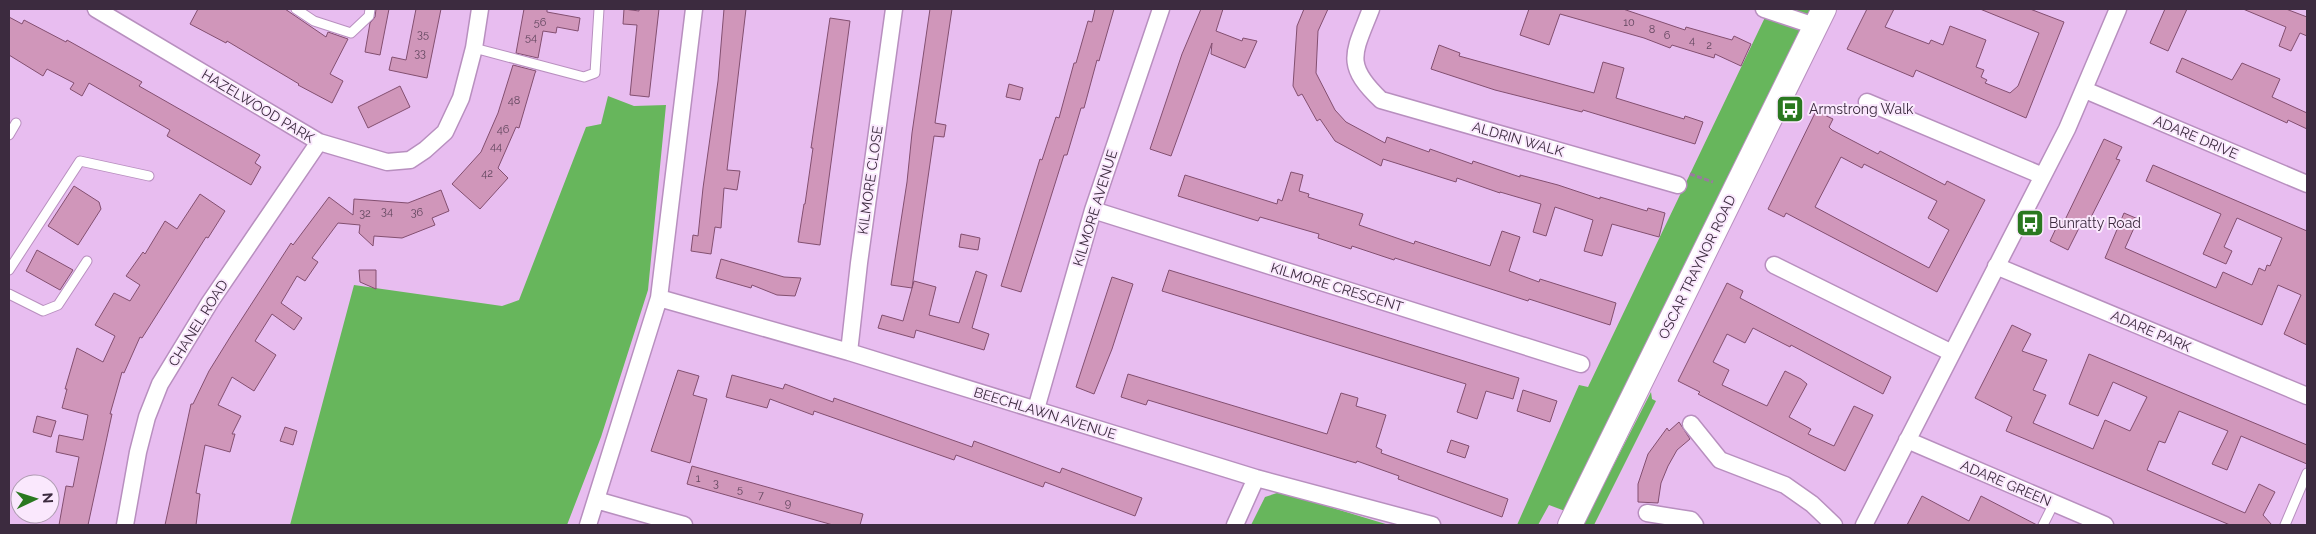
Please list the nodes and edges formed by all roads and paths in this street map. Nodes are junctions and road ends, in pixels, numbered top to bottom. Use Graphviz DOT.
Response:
graph roads {
  1 [pos="96,9"];
  2 [pos="296,9"];
  3 [pos="370,9"];
  4 [pos="480,9"];
  5 [pos="599,9"];
  6 [pos="694,9"];
  7 [pos="894,9"];
  8 [pos="1161,9"];
  9 [pos="1371,9"];
  10 [pos="1764,9"];
  11 [pos="2118,9"];
  12 [pos="1819,18"];
  13 [pos="474,48"];
  14 [pos="2085,90"];
  15 [pos="1867,102"];
  16 [pos="16,123"];
  17 [pos="9,135"];
  18 [pos="319,142"];
  19 [pos="149,176"];
  20 [pos="2042,176"];
  21 [pos="2307,184"];
  22 [pos="1678,185"];
  23 [pos="1093,210"];
  24 [pos="87,261"];
  25 [pos="1774,265"];
  26 [pos="1996,266"];
  27 [pos="9,270"];
  28 [pos="9,294"];
  29 [pos="659,298"];
  30 [pos="849,352"];
  31 [pos="1952,353"];
  32 [pos="1580,364"];
  33 [pos="2307,396"];
  34 [pos="1036,410"];
  35 [pos="1691,424"];
  36 [pos="1907,440"];
  37 [pos="2307,473"];
  38 [pos="1256,478"];
  39 [pos="596,500"];
  40 [pos="2054,503"];
  41 [pos="1647,513"];
  42 [pos="125,525"];
  43 [pos="588,525"];
  44 [pos="684,525"];
  45 [pos="1235,525"];
  46 [pos="1432,525"];
  47 [pos="1570,525"];
  48 [pos="1695,525"];
  49 [pos="1834,525"];
  50 [pos="1864,525"];
  51 [pos="2043,525"];
  52 [pos="2105,525"];
  53 [pos="2285,525"];
  1 -- 18 [label="street, HAZELWOOD PARK"];
  2 -- 3 [label="lane"];
  4 -- 13 [label="street, HAZELWOOD PARK"];
  5 -- 13 [label="lane"];
  6 -- 29 [label="street"];
  7 -- 30 [label="street, KILMORE CLOSE"];
  8 -- 23 [label="street, KILMORE AVENUE"];
  9 -- 22 [label="street, ALDRIN WALK"];
  10 -- 12 [label="street"];
  11 -- 14 [label="street"];
  12 -- 47 [label="main road, OSCAR TRAYNOR ROAD"];
  13 -- 18 [label="street, HAZELWOOD PARK"];
  14 -- 20 [label="street"];
  14 -- 21 [label="street, ADARE DRIVE"];
  15 -- 20 [label="street"];
  16 -- 17 [label="lane"];
  18 -- 42 [label="street, CHANEL ROAD"];
  19 -- 27 [label="lane"];
  20 -- 26 [label="street"];
  23 -- 32 [label="street, KILMORE CRESCENT"];
  23 -- 34 [label="street, KILMORE AVENUE"];
  24 -- 28 [label="lane"];
  25 -- 31 [label="street"];
  26 -- 31 [label="street"];
  26 -- 33 [label="street, ADARE PARK"];
  29 -- 30 [label="street, BEECHLAWN AVENUE"];
  29 -- 39 [label="street"];
  30 -- 34 [label="street, BEECHLAWN AVENUE"];
  31 -- 36 [label="street"];
  34 -- 38 [label="street, BEECHLAWN AVENUE"];
  35 -- 49 [label="street"];
  36 -- 40 [label="street, ADARE GREEN"];
  36 -- 50 [label="street"];
  37 -- 53 [label="lane"];
  38 -- 45 [label="street"];
  38 -- 46 [label="street, BEECHLAWN AVENUE"];
  39 -- 43 [label="street"];
  39 -- 44 [label="street"];
  40 -- 51 [label="lane"];
  40 -- 52 [label="street, ADARE GREEN"];
  41 -- 48 [label="street"];
}
